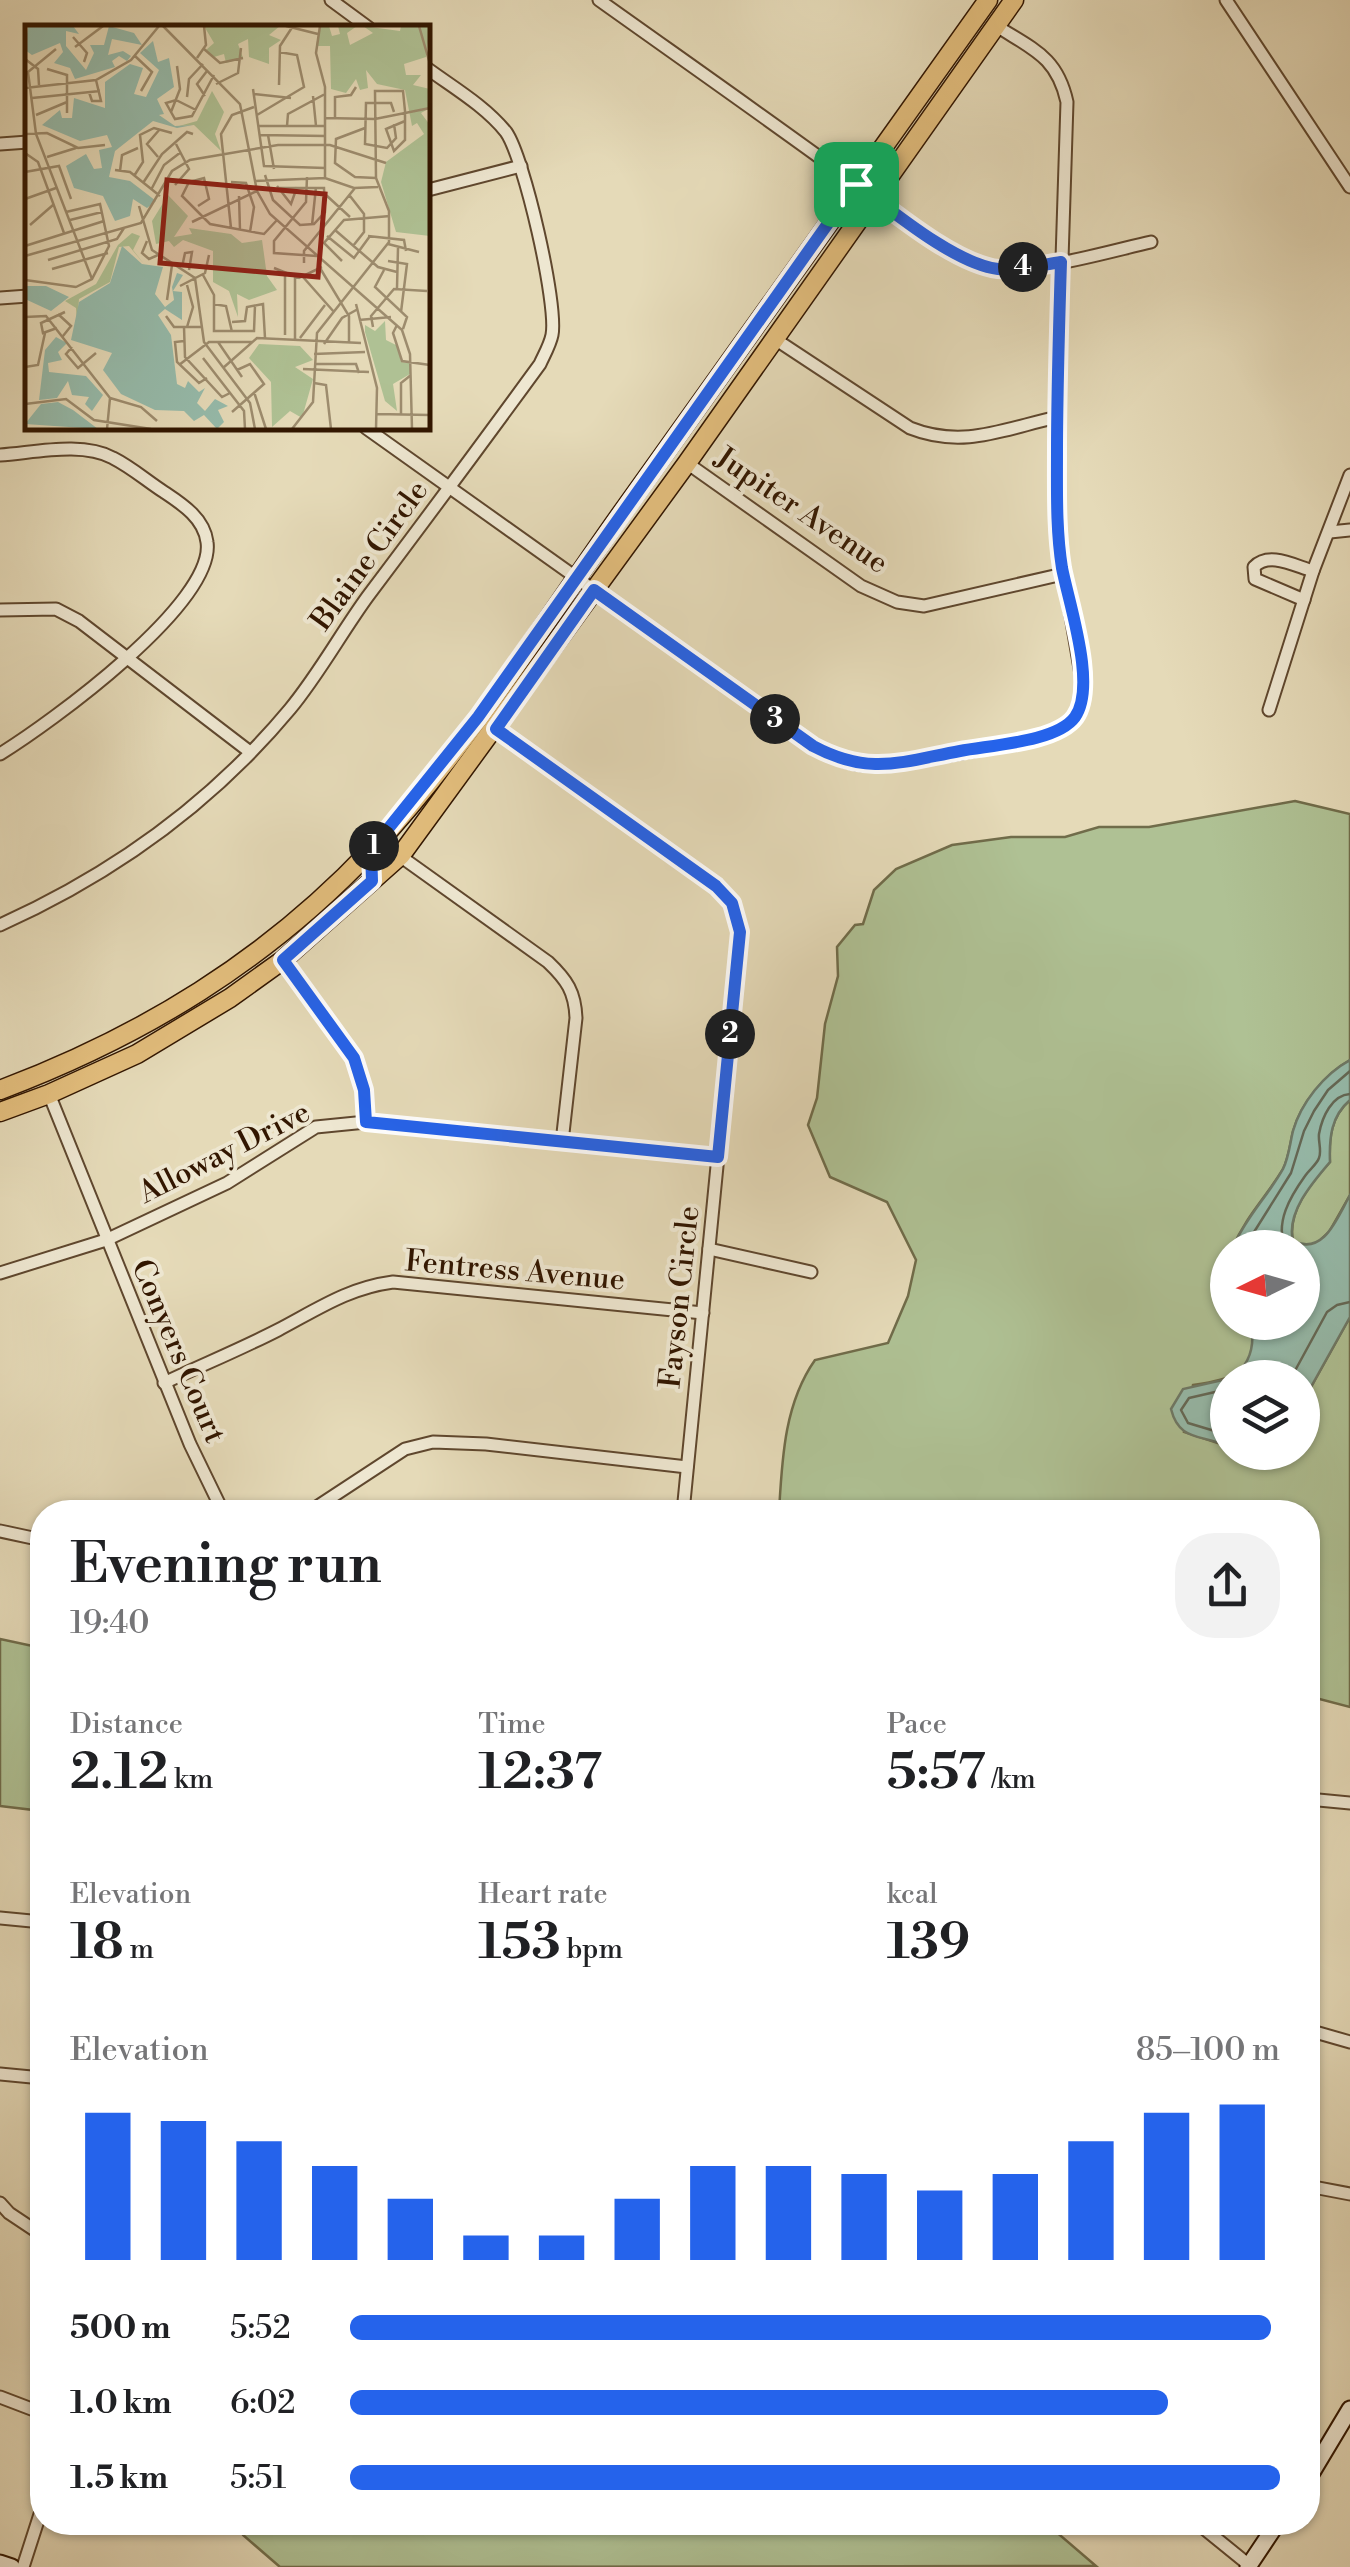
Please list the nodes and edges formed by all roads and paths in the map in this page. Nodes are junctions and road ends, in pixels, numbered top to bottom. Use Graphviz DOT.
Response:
graph roads {
  1 [pos="988,0"];
  2 [pos="1014,0"];
  3 [pos="1226,0"];
  4 [pos="604,1"];
  5 [pos="338,2"];
  6 [pos="366,25"];
  7 [pos="996,25"];
  8 [pos="430,70"];
  9 [pos="25,142"];
  10 [pos="0,144"];
  11 [pos="521,166"];
  12 [pos="856,184"];
  13 [pos="1350,187"];
  14 [pos="430,189"];
  15 [pos="874,198"];
  16 [pos="1151,242"];
  17 [pos="1061,262"];
  18 [pos="25,296"];
  19 [pos="0,298"];
  20 [pos="775,339"];
  21 [pos="1057,417"];
  22 [pos="369,430"];
  23 [pos="0,455"];
  24 [pos="687,462"];
  25 [pos="1350,475"];
  26 [pos="448,488"];
  27 [pos="1350,530"];
  28 [pos="1330,532"];
  29 [pos="1314,571"];
  30 [pos="1064,574"];
  31 [pos="576,577"];
  32 [pos="594,590"];
  33 [pos="1304,600"];
  34 [pos="0,610"];
  35 [pos="130,658"];
  36 [pos="1269,710"];
  37 [pos="496,729"];
  38 [pos="250,752"];
  39 [pos="0,754"];
  40 [pos="402,814"];
  41 [pos="371,850"];
  42 [pos="401,855"];
  43 [pos="372,881"];
  44 [pos="0,925"];
  45 [pos="283,960"];
  46 [pos="0,1090"];
  47 [pos="49,1094"];
  48 [pos="0,1112"];
  49 [pos="366,1122"];
  50 [pos="562,1142"];
  51 [pos="718,1157"];
  52 [pos="106,1240"];
  53 [pos="709,1249"];
  54 [pos="811,1272"];
  55 [pos="0,1273"];
  56 [pos="703,1313"];
  57 [pos="164,1382"];
  58 [pos="687,1467"];
  59 [pos="218,1500"];
  60 [pos="328,1500"];
  61 [pos="684,1500"];
  62 [pos="0,1531"];
  63 [pos="30,1537"];
  64 [pos="1320,1800"];
  65 [pos="1350,1803"];
  66 [pos="0,1918"];
  67 [pos="30,1921"];
  68 [pos="1320,2033"];
  69 [pos="1350,2042"];
  70 [pos="0,2074"];
  71 [pos="30,2077"];
  72 [pos="1320,2188"];
  73 [pos="1350,2194"];
  74 [pos="0,2203"];
  75 [pos="30,2226"];
  76 [pos="0,2398"];
  77 [pos="30,2409"];
  78 [pos="1350,2409"];
  79 [pos="1320,2459"];
  80 [pos="33,2535"];
  81 [pos="1212,2535"];
  82 [pos="1269,2535"];
  83 [pos="0,2562"];
  84 [pos="1249,2566"];
  85 [pos="12,2567"];
  86 [pos="22,2567"];
  1 -- 12 [label="main road"];
  2 -- 7 [label="main road"];
  3 -- 13 [label="street"];
  4 -- 12 [label="street"];
  5 -- 6 [label="street"];
  7 -- 15 [label="main road"];
  7 -- 17 [label="street"];
  8 -- 11 [label="street, Blaine Circle"];
  9 -- 10 [label="street"];
  11 -- 14 [label="street"];
  11 -- 26 [label="street, Blaine Circle"];
  12 -- 15 [label="street"];
  12 -- 31 [label="main road"];
  15 -- 17 [label="street"];
  15 -- 20 [label="main road"];
  16 -- 17 [label="street"];
  17 -- 21 [label="street"];
  18 -- 19 [label="street"];
  20 -- 21 [label="street"];
  20 -- 24 [label="main road"];
  21 -- 30 [label="street"];
  22 -- 26 [label="street"];
  23 -- 35 [label="street"];
  24 -- 30 [label="street, Jupiter Avenue"];
  24 -- 32 [label="main road"];
  25 -- 28 [label="street"];
  26 -- 31 [label="street"];
  26 -- 38 [label="street, Blaine Circle"];
  27 -- 28 [label="street"];
  28 -- 29 [label="street"];
  29 -- 33 [label="street"];
  29 -- 33 [label="street"];
  30 -- 32 [label="street"];
  31 -- 32 [label="street"];
  31 -- 40 [label="main road"];
  32 -- 37 [label="main road"];
  33 -- 36 [label="street"];
  34 -- 35 [label="street"];
  35 -- 38 [label="street"];
  35 -- 39 [label="street"];
  37 -- 42 [label="main road"];
  37 -- 51 [label="street, Fayson Circle"];
  38 -- 44 [label="street, Blaine Circle"];
  40 -- 41 [label="main road"];
  40 -- 42 [label="main road"];
  41 -- 43 [label="main road"];
  41 -- 46 [label="main road"];
  42 -- 43 [label="main road"];
  42 -- 50 [label="street"];
  43 -- 45 [label="main road"];
  45 -- 47 [label="main road"];
  45 -- 49 [label="street"];
  47 -- 48 [label="main road"];
  47 -- 52 [label="street, Conyers Court"];
  49 -- 50 [label="street, Alloway Drive"];
  49 -- 52 [label="street, Alloway Drive"];
  50 -- 51 [label="street, Alloway Drive"];
  51 -- 53 [label="street, Fayson Circle"];
  52 -- 55 [label="street, Alloway Drive"];
  52 -- 57 [label="street, Conyers Court"];
  53 -- 54 [label="street"];
  53 -- 56 [label="street, Fayson Circle"];
  56 -- 57 [label="street, Fentress Avenue"];
  56 -- 58 [label="street, Fayson Circle"];
  57 -- 59 [label="street, Conyers Court"];
  58 -- 60 [label="street"];
  58 -- 61 [label="street, Fayson Circle"];
  62 -- 63 [label="street"];
  64 -- 65 [label="street"];
  66 -- 67 [label="street"];
  68 -- 69 [label="street"];
  70 -- 71 [label="street"];
  72 -- 73 [label="street"];
  74 -- 75 [label="street"];
  76 -- 77 [label="street"];
  78 -- 79 [label="street"];
  80 -- 86 [label="street"];
  81 -- 84 [label="street"];
  82 -- 84 [label="street"];
  83 -- 85 [label="street"];
}
